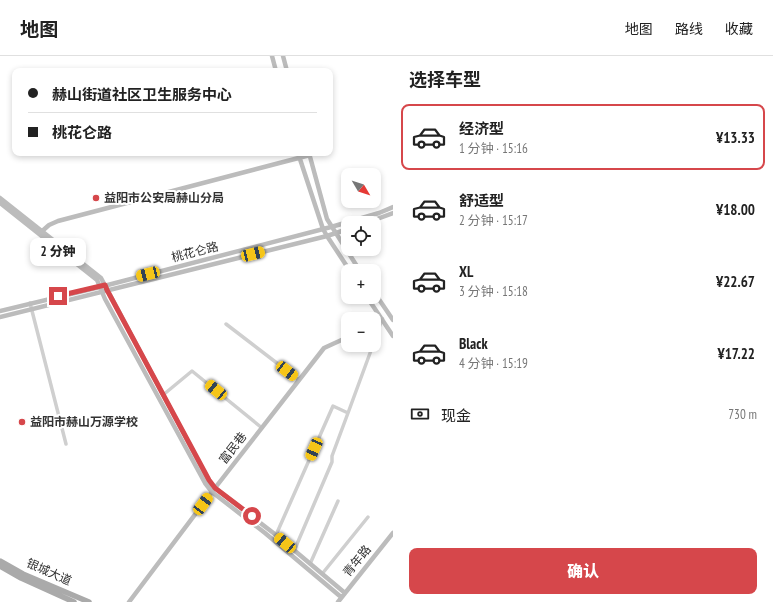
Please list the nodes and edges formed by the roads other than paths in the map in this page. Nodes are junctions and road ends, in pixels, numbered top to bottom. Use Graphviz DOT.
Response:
graph roads {
  1 [pos="272,56"];
  2 [pos="283,56"];
  3 [pos="275,68"];
  4 [pos="286,68"];
  5 [pos="295,156"];
  6 [pos="299,156"];
  7 [pos="310,156"];
  8 [pos="0,198"];
  9 [pos="0,204"];
  10 [pos="393,207"];
  11 [pos="393,213"];
  12 [pos="381,217"];
  13 [pos="331,227"];
  14 [pos="323,229"];
  15 [pos="341,232"];
  16 [pos="41,233"];
  17 [pos="335,234"];
  18 [pos="327,236"];
  19 [pos="345,264"];
  20 [pos="355,264"];
  21 [pos="103,288"];
  22 [pos="381,302"];
  23 [pos="30,303"];
  24 [pos="372,304"];
  25 [pos="32,309"];
  26 [pos="0,310"];
  27 [pos="0,317"];
  28 [pos="382,320"];
  29 [pos="393,320"];
  30 [pos="381,323"];
  31 [pos="226,324"];
  32 [pos="393,336"];
  33 [pos="341,340"];
  34 [pos="371,352"];
  35 [pos="299,380"];
  36 [pos="163,395"];
  37 [pos="348,413"];
  38 [pos="262,428"];
  39 [pos="66,444"];
  40 [pos="214,490"];
  41 [pos="338,501"];
  42 [pos="368,517"];
  43 [pos="393,533"];
  44 [pos="276,535"];
  45 [pos="294,551"];
  46 [pos="0,561"];
  47 [pos="310,564"];
  48 [pos="0,566"];
  49 [pos="322,574"];
  50 [pos="343,595"];
  51 [pos="74,602"];
  52 [pos="89,602"];
  53 [pos="129,602"];
  54 [pos="338,602"];
  1 -- 3 [label="main road"];
  2 -- 4 [label="main road"];
  5 -- 16 [label="main road"];
  6 -- 14 [label="main road"];
  7 -- 13 [label="main road"];
  8 -- 16 [label="main road"];
  9 -- 16 [label="main road"];
  10 -- 13 [label="main road, 桃花仑路"];
  11 -- 12 [label="main road"];
  13 -- 14 [label="main road, 桃花仑路"];
  13 -- 17 [label="main road"];
  14 -- 18 [label="main road"];
  14 -- 21 [label="main road, 桃花仑路"];
  15 -- 17 [label="main road, 桃花仑路"];
  16 -- 21 [label="main road"];
  17 -- 18 [label="main road, 桃花仑路"];
  17 -- 20 [label="main road"];
  18 -- 19 [label="main road"];
  18 -- 21 [label="main road, 桃花仑路"];
  21 -- 23 [label="main road, 桃花仑路"];
  21 -- 25 [label="main road, 桃花仑路"];
  21 -- 36 [label="main road"];
  21 -- 40 [label="main road"];
  22 -- 29 [label="main road"];
  23 -- 25 [label="street"];
  23 -- 26 [label="main road, 桃花仑路"];
  24 -- 28 [label="main road"];
  25 -- 27 [label="main road, 桃花仑路"];
  25 -- 39 [label="street"];
  28 -- 30 [label="street"];
  28 -- 32 [label="main road"];
  31 -- 35 [label="street"];
  33 -- 35 [label="main road, 富民巷"];
  34 -- 37 [label="street"];
  35 -- 38 [label="main road, 富民巷"];
  36 -- 38 [label="street"];
  36 -- 40 [label="main road"];
  37 -- 44 [label="street"];
  37 -- 45 [label="street"];
  38 -- 40 [label="main road, 富民巷"];
  40 -- 44 [label="main road"];
  40 -- 50 [label="main road"];
  40 -- 53 [label="main road, 富民巷"];
  41 -- 47 [label="street"];
  42 -- 49 [label="street"];
  43 -- 50 [label="main road, 青年路"];
  44 -- 45 [label="main road"];
  45 -- 47 [label="main road"];
  46 -- 52 [label="main road, 银城大道"];
  47 -- 49 [label="main road"];
  48 -- 51 [label="main road, 银城大道"];
  49 -- 50 [label="main road"];
  50 -- 54 [label="main road, 青年路"];
}
